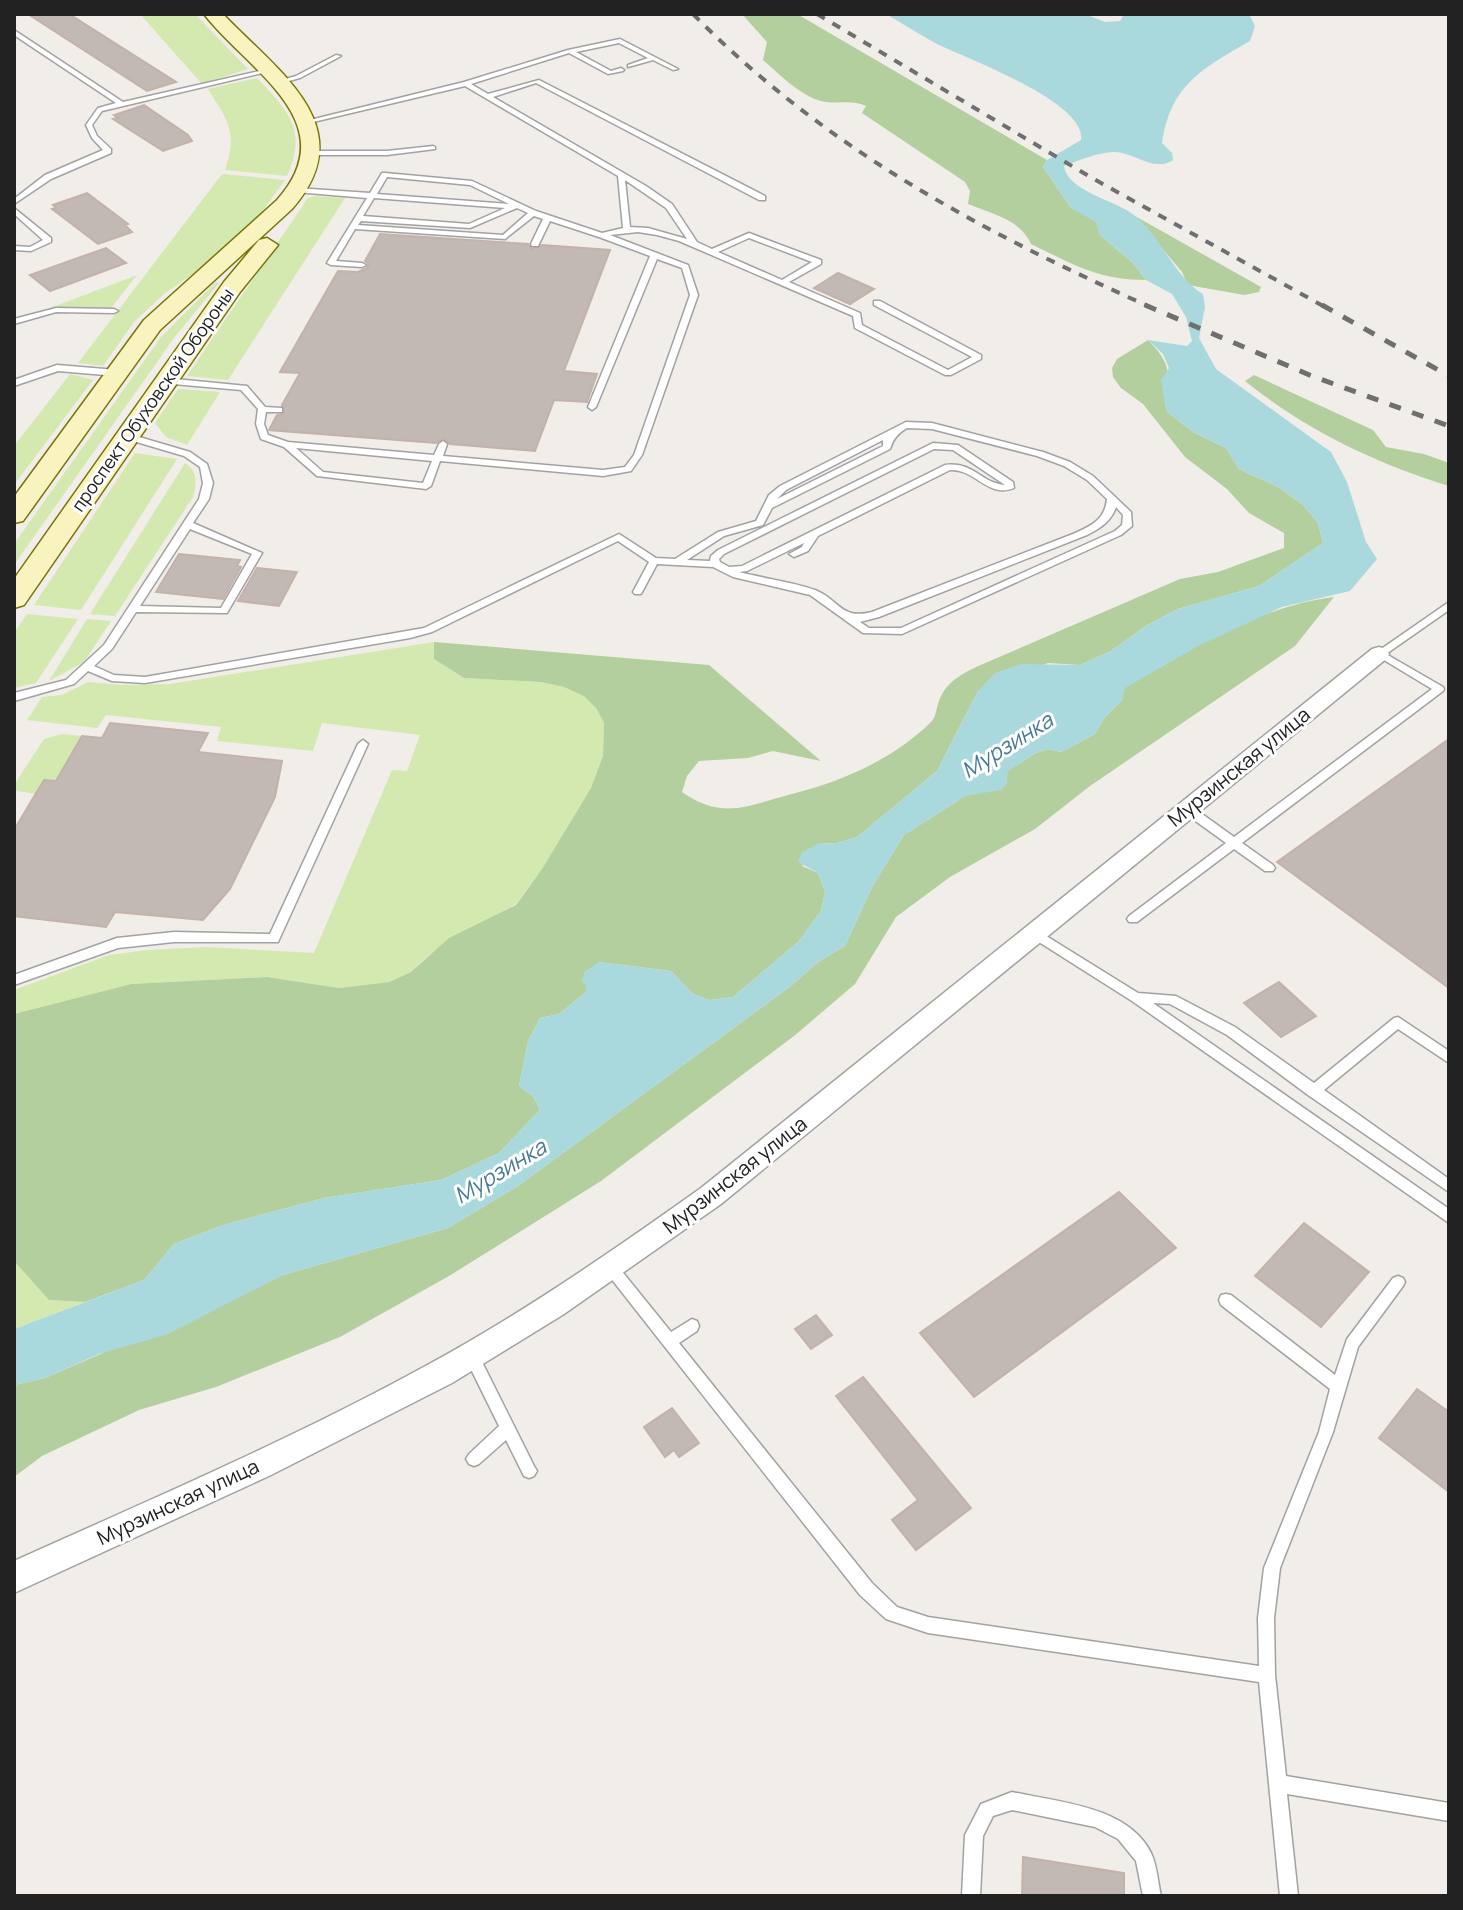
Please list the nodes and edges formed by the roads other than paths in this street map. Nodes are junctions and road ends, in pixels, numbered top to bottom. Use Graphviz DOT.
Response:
graph roads {
  1 [pos="213,14"];
  2 [pos="14,32"];
  3 [pos="570,51"];
  4 [pos="338,56"];
  5 [pos="654,58"];
  6 [pos="630,66"];
  7 [pos="675,69"];
  8 [pos="621,70"];
  9 [pos="273,76"];
  10 [pos="466,84"];
  11 [pos="487,97"];
  12 [pos="120,103"];
  13 [pos="309,121"];
  14 [pos="433,148"];
  15 [pos="312,153"];
  16 [pos="621,177"];
  17 [pos="373,195"];
  18 [pos="292,196"];
  19 [pos="762,198"];
  20 [pos="14,202"];
  21 [pos="516,206"];
  22 [pos="14,210"];
  23 [pos="533,213"];
  24 [pos="547,219"];
  25 [pos="354,222"];
  26 [pos="626,227"];
  27 [pos="602,235"];
  28 [pos="535,244"];
  29 [pos="694,244"];
  30 [pos="14,248"];
  31 [pos="714,251"];
  32 [pos="655,254"];
  33 [pos="362,265"];
  34 [pos="784,282"];
  35 [pos="887,297"];
  36 [pos="877,303"];
  37 [pos="114,311"];
  38 [pos="857,315"];
  39 [pos="14,322"];
  40 [pos="117,373"];
  41 [pos="165,381"];
  42 [pos="14,383"];
  43 [pos="592,407"];
  44 [pos="262,409"];
  45 [pos="279,410"];
  46 [pos="126,436"];
  47 [pos="443,444"];
  48 [pos="287,445"];
  49 [pos="437,458"];
  50 [pos="1112,498"];
  51 [pos="14,515"];
  52 [pos="189,525"];
  53 [pos="815,534"];
  54 [pos="794,554"];
  55 [pos="654,561"];
  56 [pos="678,561"];
  57 [pos="715,564"];
  58 [pos="727,570"];
  59 [pos="638,592"];
  60 [pos="14,599"];
  61 [pos="1449,605"];
  62 [pos="135,609"];
  63 [pos="842,614"];
  64 [pos="1379,654"];
  65 [pos="88,667"];
  66 [pos="14,697"];
  67 [pos="363,744"];
  68 [pos="1187,809"];
  69 [pos="1235,843"];
  70 [pos="1269,868"];
  71 [pos="1133,919"];
  72 [pos="1035,934"];
  73 [pos="14,980"];
  74 [pos="1136,998"];
  75 [pos="1449,1058"];
  76 [pos="1313,1091"];
  77 [pos="1449,1186"];
  78 [pos="1449,1217"];
  79 [pos="611,1268"];
  80 [pos="1398,1282"];
  81 [pos="1226,1300"];
  82 [pos="692,1326"];
  83 [pos="669,1342"];
  84 [pos="471,1355"];
  85 [pos="1338,1386"];
  86 [pos="507,1429"];
  87 [pos="474,1459"];
  88 [pos="529,1471"];
  89 [pos="14,1577"];
  90 [pos="1267,1675"];
  91 [pos="1280,1784"];
  92 [pos="1449,1812"];
  93 [pos="971,1896"];
  94 [pos="1152,1896"];
  95 [pos="1289,1896"];
  1 -- 9 [label="street"];
  2 -- 12 [label="lane"];
  3 -- 5 [label="lane"];
  3 -- 8 [label="lane"];
  3 -- 10 [label="lane"];
  4 -- 9 [label="lane"];
  5 -- 6 [label="lane"];
  5 -- 7 [label="lane"];
  9 -- 12 [label="lane"];
  9 -- 13 [label="street"];
  10 -- 11 [label="lane"];
  10 -- 13 [label="lane"];
  11 -- 16 [label="lane"];
  11 -- 19 [label="lane"];
  12 -- 20 [label="lane"];
  13 -- 15 [label="street, проспект Обуховской Обороны"];
  14 -- 15 [label="lane"];
  15 -- 18 [label="street, проспект Обуховской Обороны"];
  16 -- 26 [label="lane"];
  16 -- 29 [label="lane"];
  17 -- 18 [label="lane"];
  17 -- 21 [label="lane"];
  17 -- 21 [label="lane"];
  17 -- 25 [label="lane"];
  18 -- 40 [label="street, проспект Обуховской Обороны"];
  18 -- 41 [label="street, проспект Обуховской Обороны"];
  21 -- 23 [label="lane"];
  21 -- 25 [label="lane"];
  22 -- 30 [label="lane"];
  23 -- 24 [label="lane"];
  23 -- 25 [label="lane"];
  24 -- 27 [label="lane"];
  24 -- 28 [label="lane"];
  25 -- 33 [label="lane"];
  26 -- 27 [label="lane"];
  26 -- 29 [label="lane"];
  27 -- 32 [label="lane"];
  29 -- 31 [label="lane"];
  31 -- 34 [label="lane"];
  31 -- 34 [label="lane"];
  32 -- 43 [label="lane"];
  32 -- 49 [label="lane"];
  34 -- 38 [label="lane"];
  35 -- 36 [label="lane"];
  36 -- 38 [label="lane"];
  36 -- 38 [label="lane"];
  37 -- 39 [label="lane"];
  40 -- 42 [label="lane"];
  40 -- 51 [label="street, проспект Обуховской Обороны"];
  41 -- 44 [label="lane"];
  41 -- 46 [label="street, проспект Обуховской Обороны"];
  44 -- 45 [label="lane"];
  44 -- 48 [label="lane"];
  46 -- 52 [label="lane"];
  46 -- 60 [label="street, проспект Обуховской Обороны"];
  47 -- 49 [label="lane"];
  48 -- 49 [label="lane"];
  48 -- 49 [label="lane"];
  50 -- 56 [label="lane"];
  50 -- 63 [label="lane"];
  50 -- 63 [label="lane"];
  52 -- 62 [label="lane"];
  52 -- 62 [label="lane"];
  53 -- 54 [label="lane"];
  53 -- 57 [label="lane"];
  53 -- 58 [label="lane"];
  55 -- 56 [label="lane"];
  55 -- 59 [label="lane"];
  55 -- 65 [label="lane"];
  56 -- 57 [label="lane"];
  57 -- 58 [label="lane"];
  58 -- 63 [label="lane"];
  61 -- 64 [label="lane"];
  62 -- 65 [label="lane"];
  64 -- 68 [label="street, Мурзинская улица"];
  64 -- 69 [label="lane"];
  65 -- 66 [label="lane"];
  67 -- 73 [label="lane"];
  68 -- 69 [label="lane"];
  68 -- 72 [label="street, Мурзинская улица"];
  69 -- 70 [label="lane"];
  69 -- 71 [label="lane"];
  72 -- 74 [label="lane"];
  72 -- 79 [label="street, Мурзинская улица"];
  74 -- 76 [label="lane"];
  74 -- 78 [label="lane"];
  75 -- 76 [label="lane"];
  76 -- 77 [label="lane"];
  79 -- 83 [label="lane"];
  79 -- 84 [label="street, Мурзинская улица"];
  80 -- 85 [label="lane"];
  81 -- 85 [label="lane"];
  82 -- 83 [label="lane"];
  83 -- 90 [label="lane"];
  84 -- 86 [label="lane"];
  84 -- 89 [label="street, Мурзинская улица"];
  85 -- 90 [label="lane"];
  86 -- 87 [label="lane"];
  86 -- 88 [label="lane"];
  90 -- 91 [label="lane"];
  91 -- 92 [label="lane"];
  91 -- 95 [label="lane"];
  93 -- 94 [label="lane"];
}
